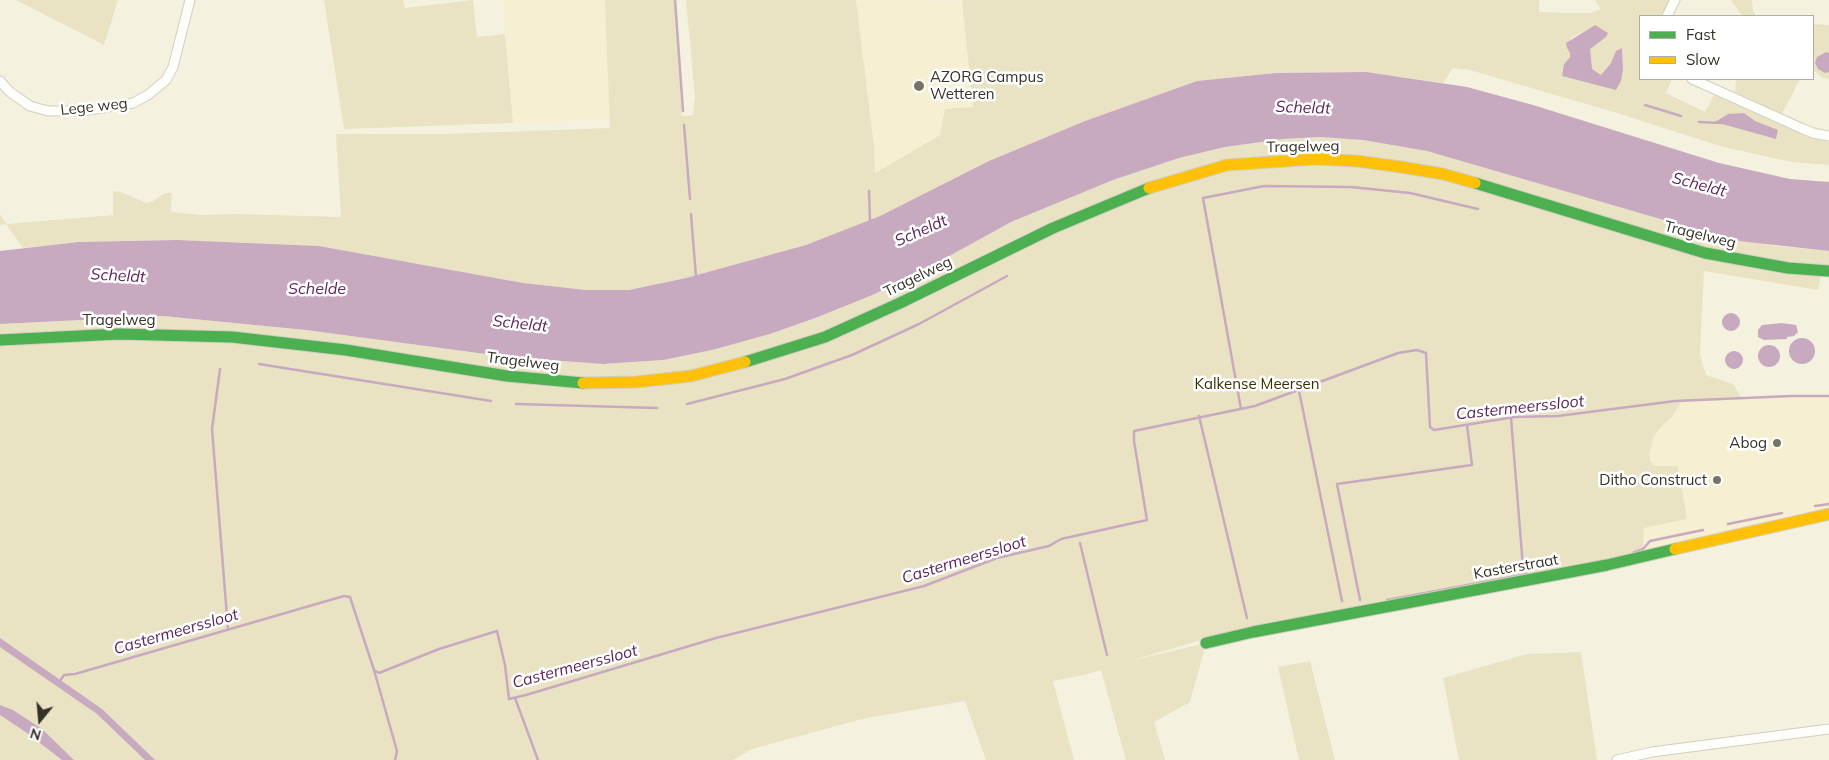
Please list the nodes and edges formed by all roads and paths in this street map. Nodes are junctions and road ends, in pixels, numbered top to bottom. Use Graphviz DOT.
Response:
graph roads {
  1 [pos="190,0"];
  2 [pos="1675,0"];
  3 [pos="1668,15"];
  4 [pos="1694,80"];
  5 [pos="0,81"];
  6 [pos="1829,136"];
  7 [pos="1829,271"];
  8 [pos="0,340"];
  9 [pos="1829,514"];
  10 [pos="1206,643"];
  11 [pos="1829,729"];
  12 [pos="1618,760"];
  1 -- 5 [label="street, Lege weg"];
  2 -- 3 [label="street"];
  4 -- 6 [label="street"];
  7 -- 8 [label="street, Tragelweg"];
  9 -- 10 [label="street, Kasterstraat"];
  11 -- 12 [label="street"];
}
